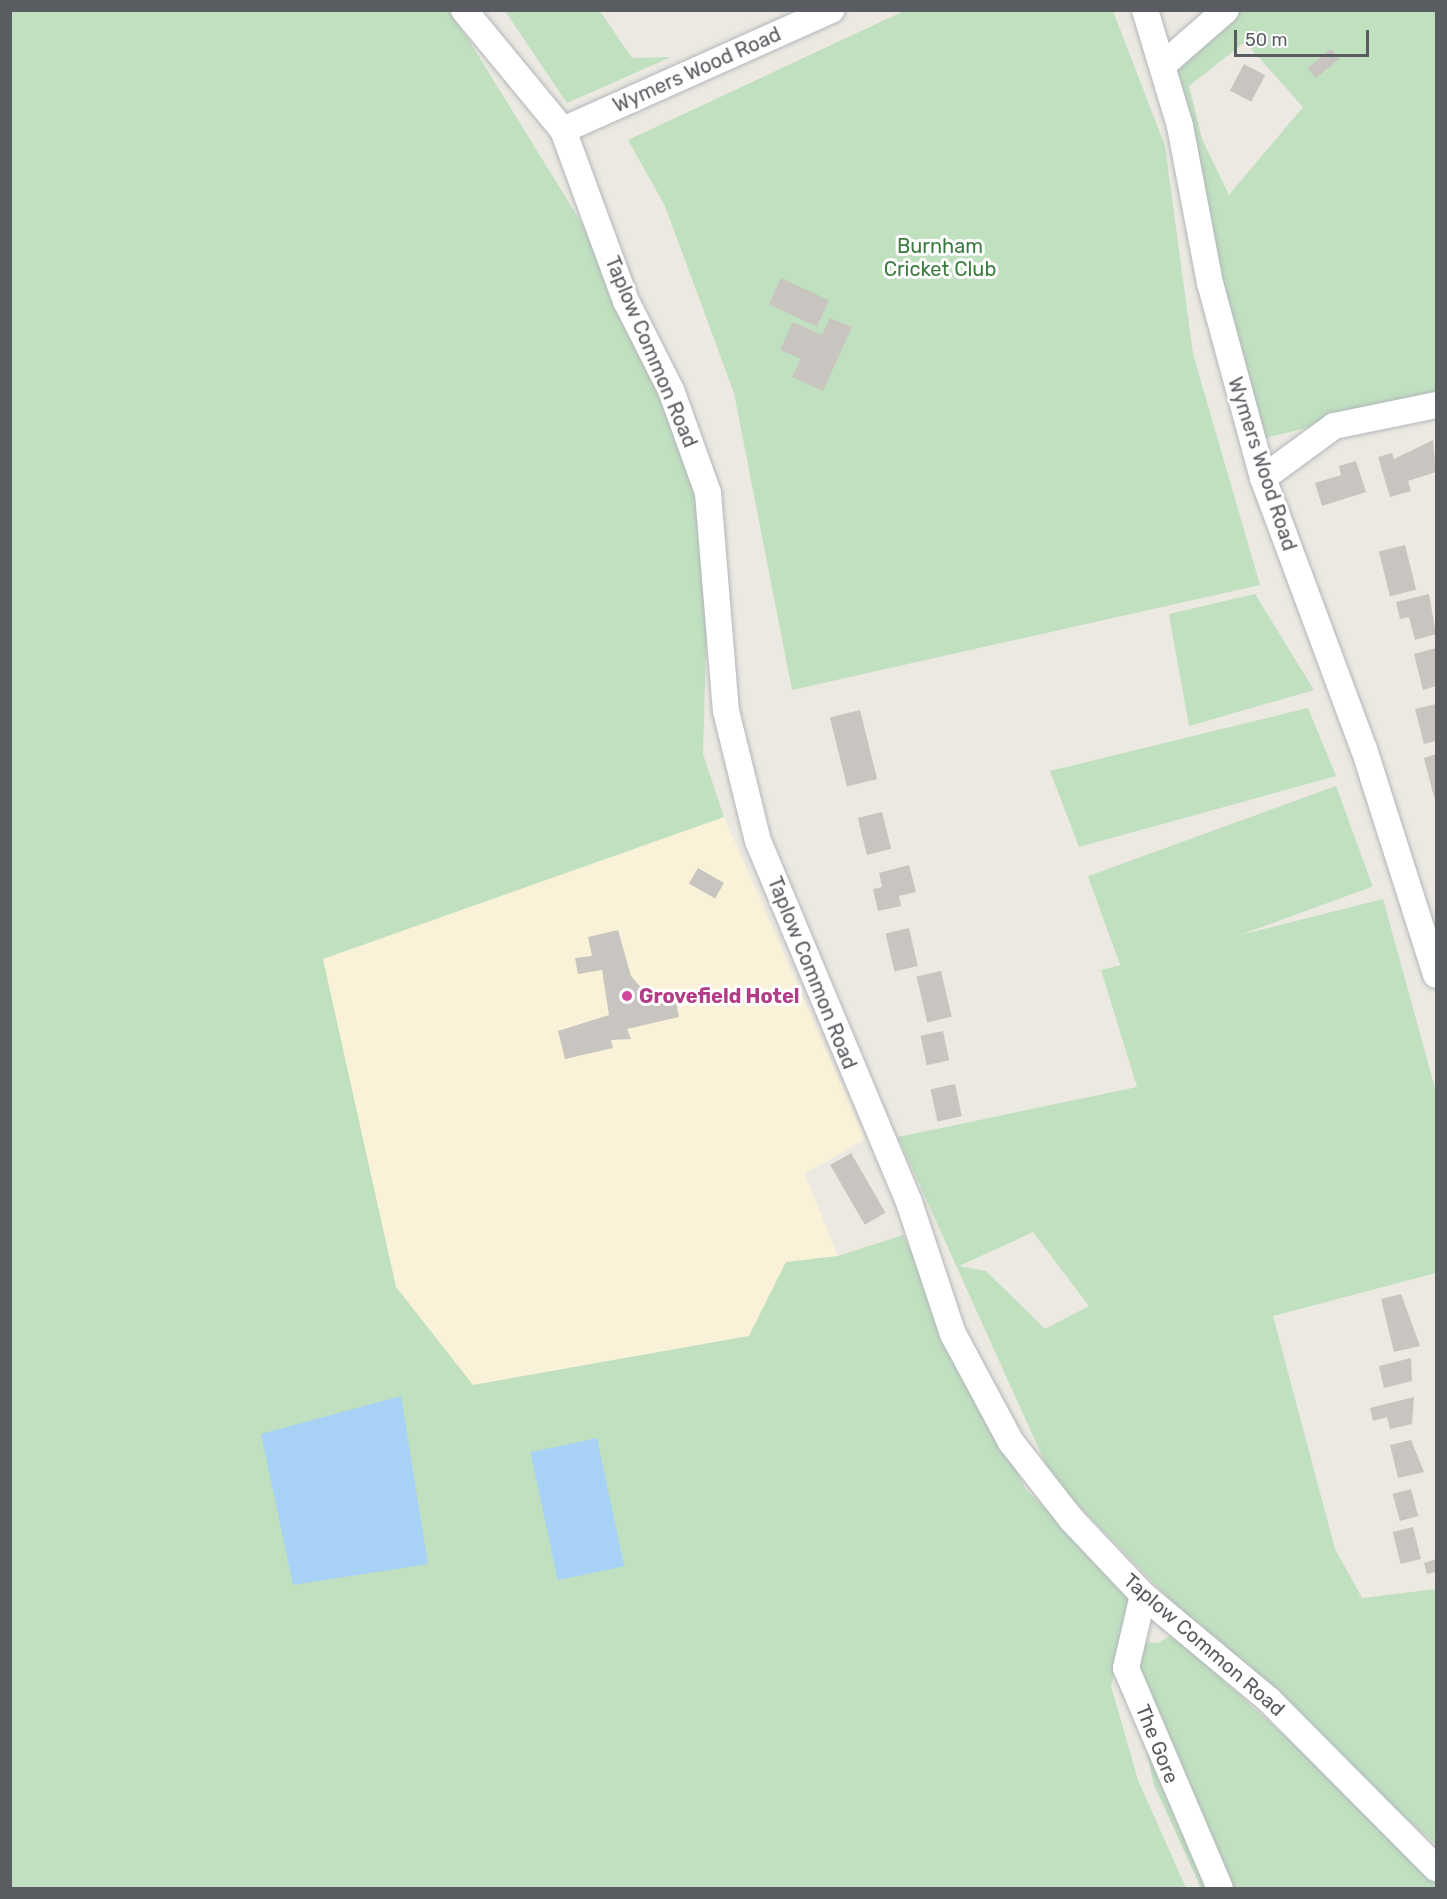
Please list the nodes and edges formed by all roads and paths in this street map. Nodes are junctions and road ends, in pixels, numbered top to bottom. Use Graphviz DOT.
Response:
graph roads {
  1 [pos="464,10"];
  2 [pos="831,10"];
  3 [pos="1145,10"];
  4 [pos="1226,10"];
  5 [pos="1164,64"];
  6 [pos="563,130"];
  7 [pos="1437,405"];
  8 [pos="1263,478"];
  9 [pos="1437,975"];
  10 [pos="1143,1595"];
  11 [pos="1437,1868"];
  12 [pos="1220,1888"];
  1 -- 6 [label="street, Taplow Common Road"];
  2 -- 6 [label="street, Wymers Wood Road"];
  3 -- 5 [label="street, Wymers Wood Road"];
  4 -- 5 [label="street"];
  5 -- 8 [label="street, Wymers Wood Road"];
  6 -- 10 [label="street, Taplow Common Road"];
  7 -- 8 [label="street"];
  8 -- 9 [label="street, Wymers Wood Road"];
  10 -- 11 [label="street, Taplow Common Road"];
  10 -- 12 [label="street, The Gore"];
}
